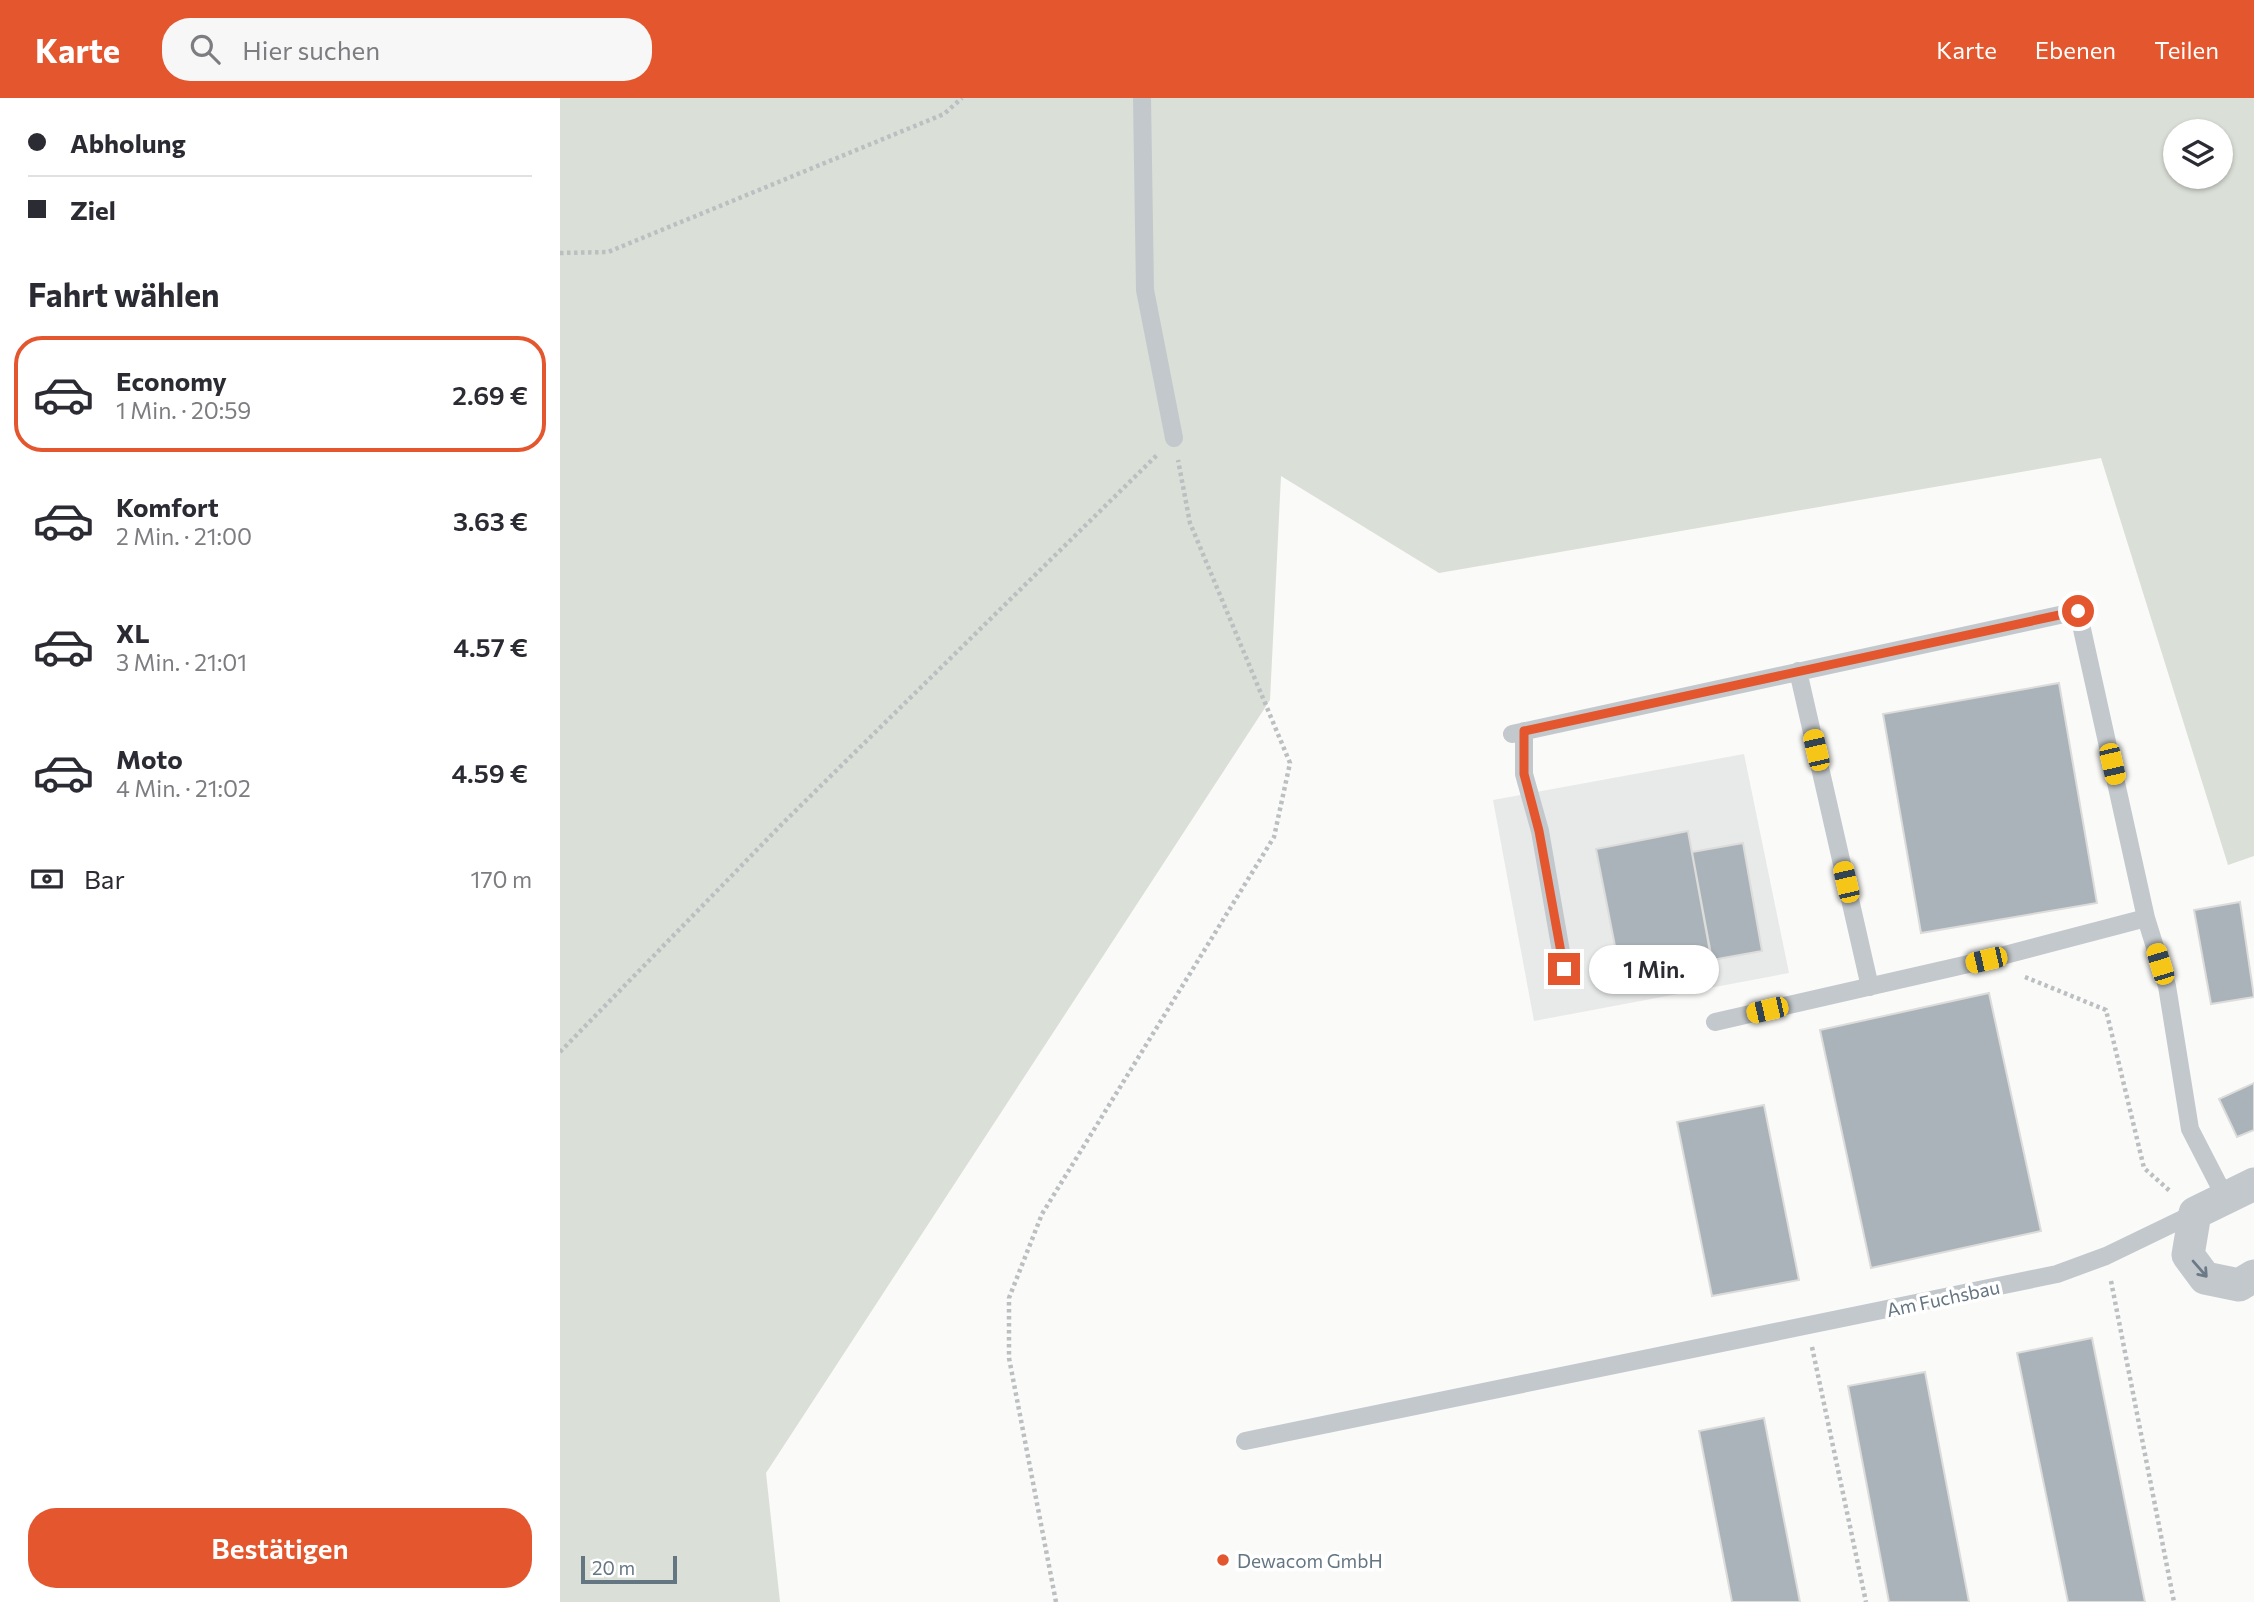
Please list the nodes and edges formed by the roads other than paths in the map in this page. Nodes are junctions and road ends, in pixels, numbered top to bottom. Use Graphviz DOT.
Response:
graph roads {
  1 [pos="1142,98"];
  2 [pos="1174,438"];
  3 [pos="1798,671"];
  4 [pos="2146,918"];
  5 [pos="1564,969"];
  6 [pos="1870,987"];
  7 [pos="1716,1022"];
  8 [pos="2239,1191"];
  9 [pos="2195,1213"];
  10 [pos="2254,1276"];
  11 [pos="1245,1441"];
  1 -- 2 [label="lane"];
  3 -- 4 [label="lane"];
  3 -- 5 [label="lane"];
  3 -- 6 [label="lane"];
  4 -- 6 [label="lane"];
  4 -- 8 [label="lane"];
  6 -- 7 [label="lane"];
  8 -- 9 [label="street, Am Fuchsbau"];
  9 -- 10 [label="street, one-way"];
  9 -- 11 [label="lane, Am Fuchsbau"];
}
